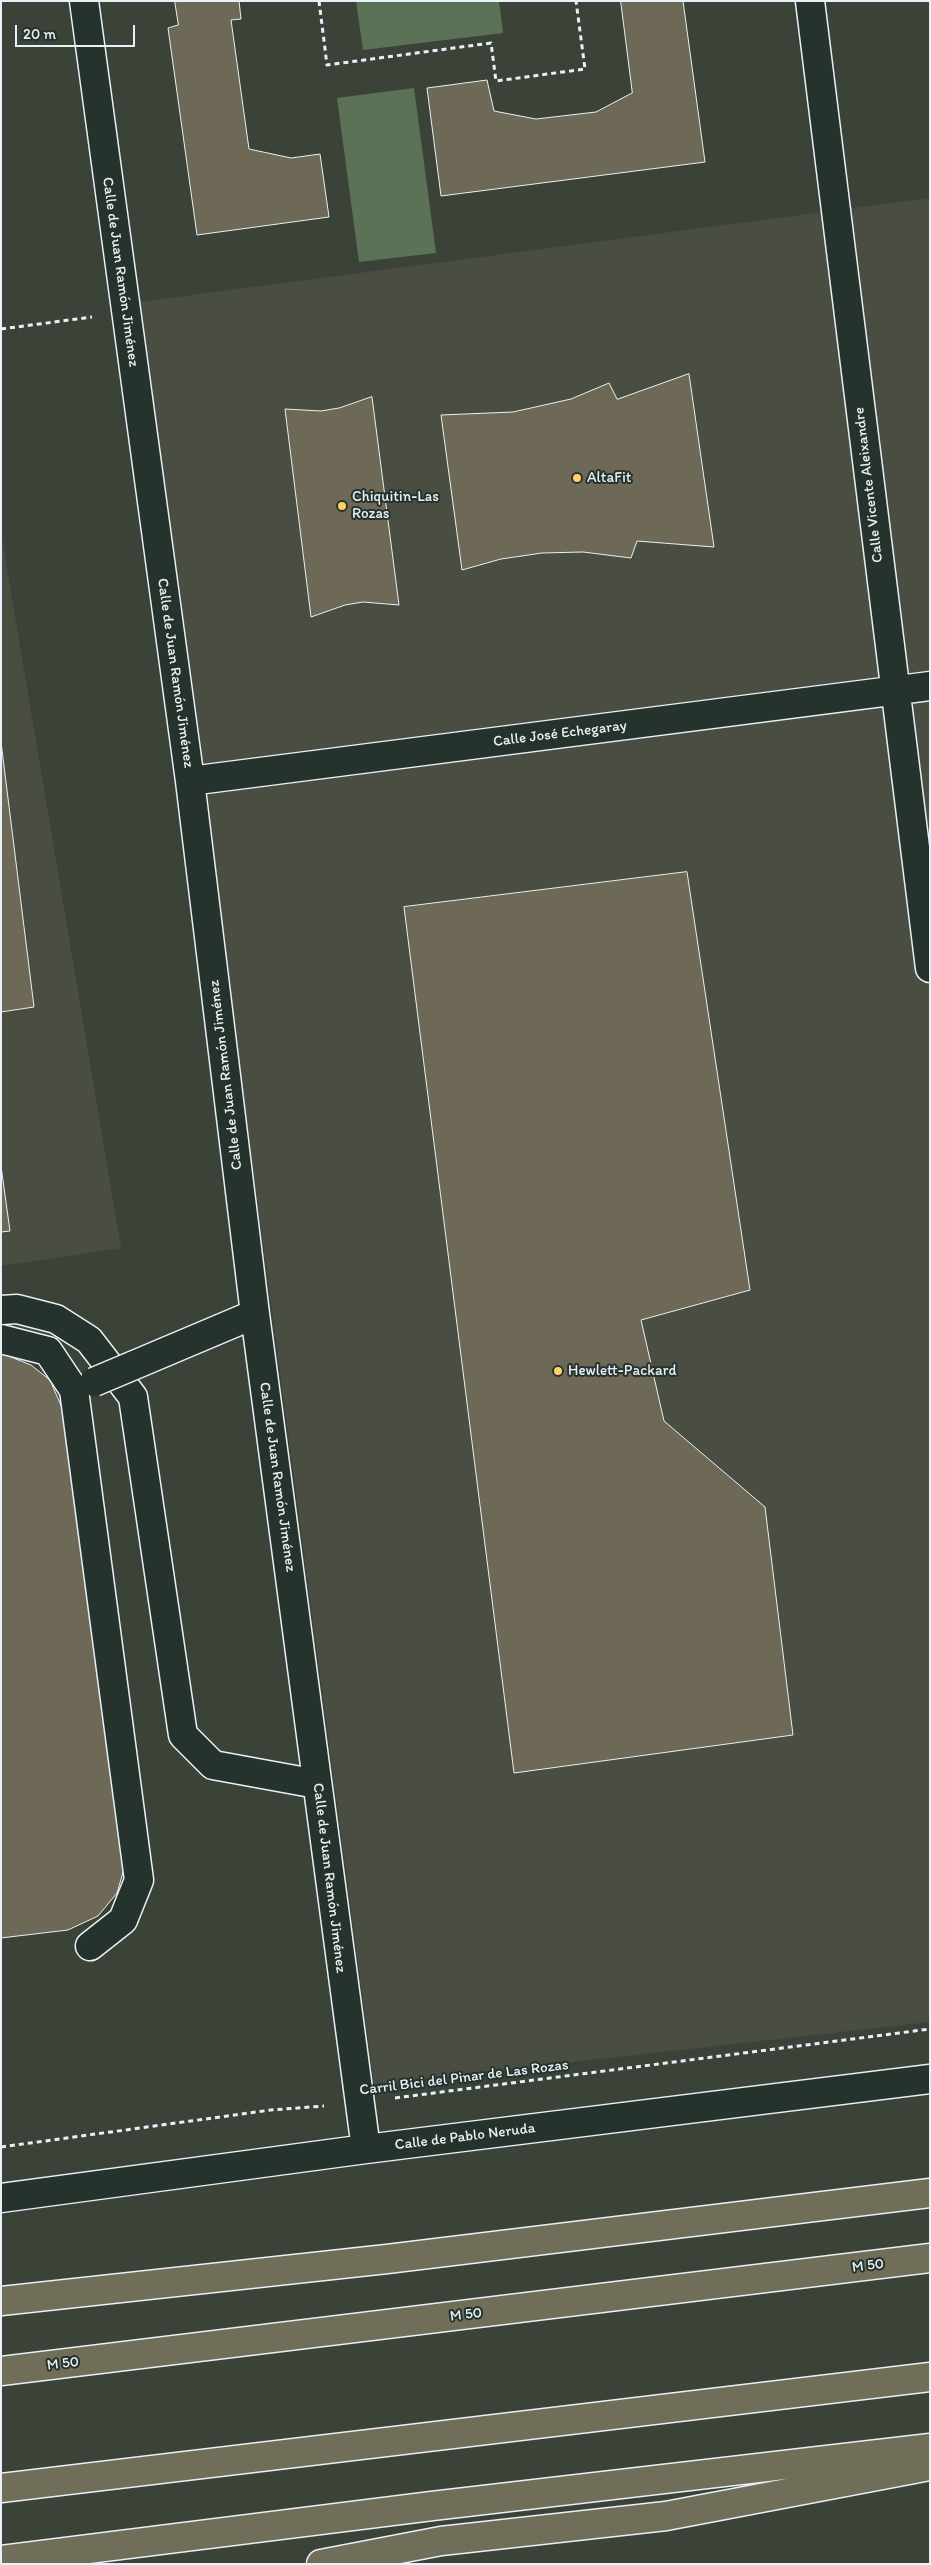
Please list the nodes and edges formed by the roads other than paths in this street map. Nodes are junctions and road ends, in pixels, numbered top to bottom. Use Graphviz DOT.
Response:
graph roads {
  1 [pos="84,1"];
  2 [pos="810,1"];
  3 [pos="930,686"];
  4 [pos="894,690"];
  5 [pos="190,781"];
  6 [pos="930,968"];
  7 [pos="1,1310"];
  8 [pos="255,1314"];
  9 [pos="1,1339"];
  10 [pos="84,1386"];
  11 [pos="317,1784"];
  12 [pos="90,1946"];
  13 [pos="930,2079"];
  14 [pos="366,2149"];
  15 [pos="930,2193"];
  16 [pos="1,2198"];
  17 [pos="930,2258"];
  18 [pos="1,2301"];
  19 [pos="1,2371"];
  20 [pos="930,2377"];
  21 [pos="930,2448"];
  22 [pos="930,2466"];
  23 [pos="1,2488"];
  24 [pos="1,2560"];
  25 [pos="321,2564"];
  1 -- 5 [label="street, Calle de Juan Ramón Jiménez"];
  2 -- 4 [label="street, Calle Vicente Aleixandre"];
  3 -- 4 [label="street, Calle José Echegaray"];
  4 -- 5 [label="street, Calle José Echegaray"];
  4 -- 6 [label="street, Calle Vicente Aleixandre"];
  5 -- 8 [label="street, Calle de Juan Ramón Jiménez"];
  7 -- 11 [label="street"];
  8 -- 10 [label="street, bridge"];
  8 -- 11 [label="street, Calle de Juan Ramón Jiménez"];
  9 -- 10 [label="street"];
  10 -- 12 [label="street"];
  11 -- 14 [label="street, Calle de Juan Ramón Jiménez"];
  13 -- 14 [label="street, Calle de Pablo Neruda"];
  14 -- 16 [label="street, Calle de Pablo Neruda"];
  15 -- 18 [label="highway"];
  17 -- 19 [label="highway, M 50"];
  20 -- 23 [label="highway"];
  21 -- 24 [label="highway"];
  22 -- 25 [label="highway"];
}
